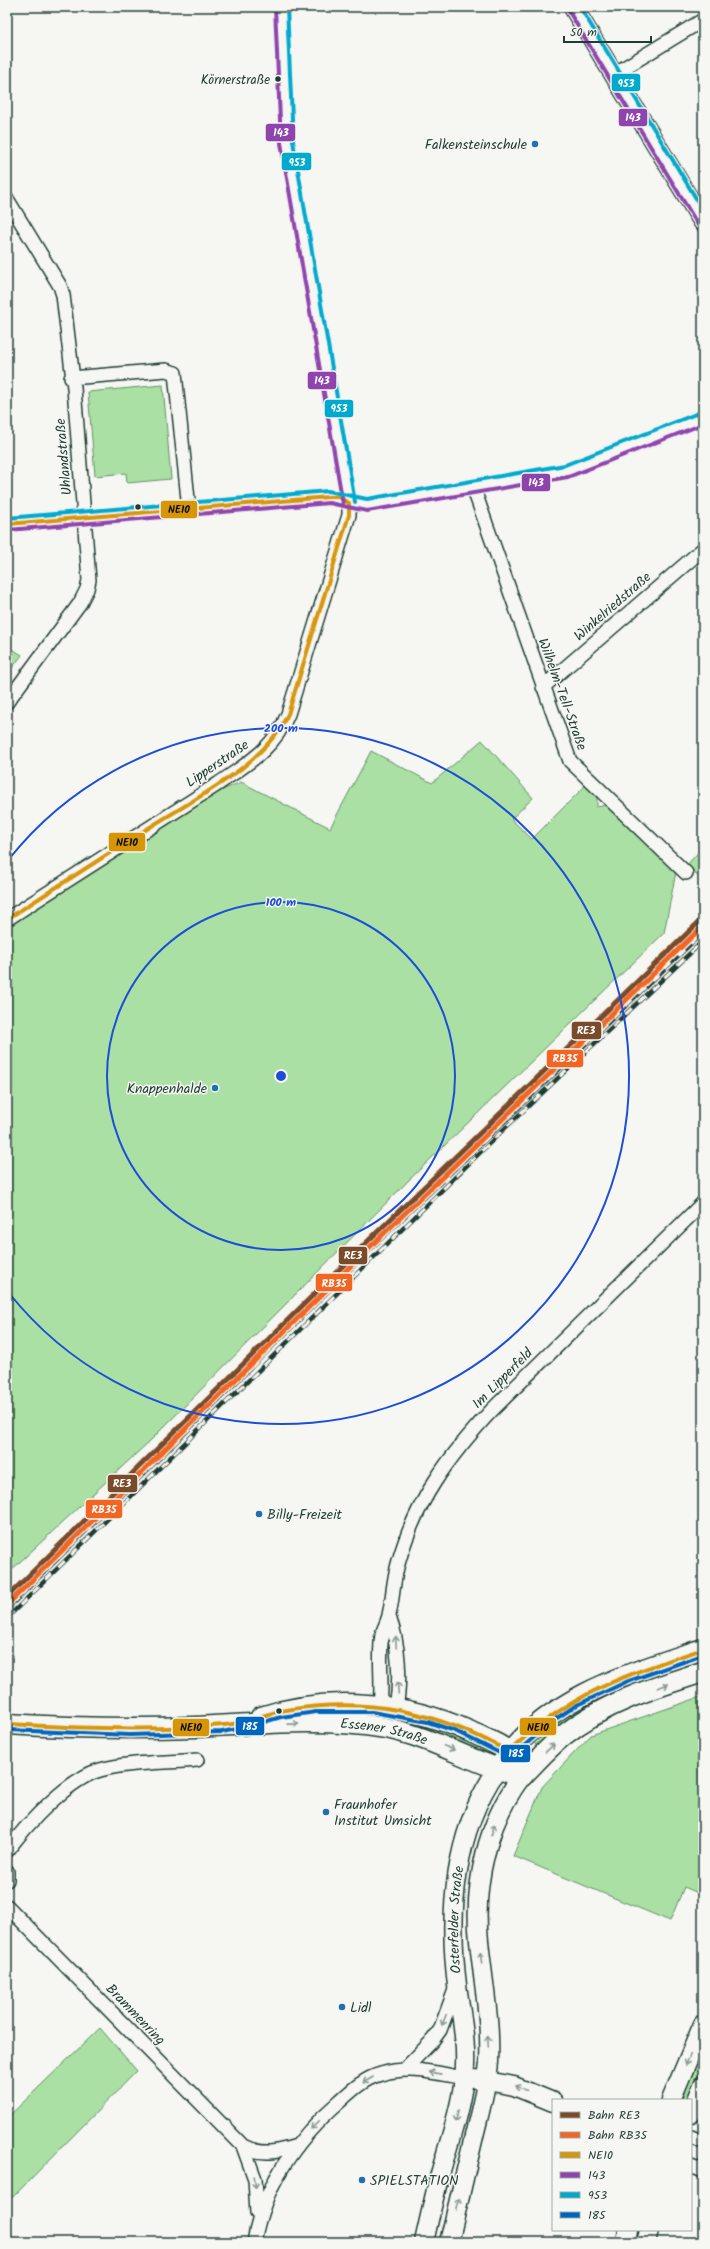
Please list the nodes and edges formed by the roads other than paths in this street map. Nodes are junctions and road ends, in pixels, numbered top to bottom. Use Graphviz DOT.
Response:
graph roads {
  1 [pos="281,7"];
  2 [pos="573,7"];
  3 [pos="703,20"];
  4 [pos="614,74"];
  5 [pos="7,199"];
  6 [pos="703,222"];
  7 [pos="71,378"];
  8 [pos="703,418"];
  9 [pos="473,487"];
  10 [pos="349,503"];
  11 [pos="189,509"];
  12 [pos="84,518"];
  13 [pos="7,524"];
  14 [pos="703,549"];
  15 [pos="543,687"];
  16 [pos="7,702"];
  17 [pos="686,873"];
  18 [pos="7,919"];
  19 [pos="703,1203"];
  20 [pos="703,1649"];
  21 [pos="703,1672"];
  22 [pos="388,1707"];
  23 [pos="7,1724"];
  24 [pos="240,1724"];
  25 [pos="386,1728"];
  26 [pos="509,1752"];
  27 [pos="197,1760"];
  28 [pos="497,1770"];
  29 [pos="522,1776"];
  30 [pos="7,1851"];
  31 [pos="7,1871"];
  32 [pos="7,1880"];
  33 [pos="7,1906"];
  34 [pos="457,1983"];
  35 [pos="703,2024"];
  36 [pos="405,2069"];
  37 [pos="464,2078"];
  38 [pos="487,2080"];
  39 [pos="703,2085"];
  40 [pos="671,2099"];
  41 [pos="552,2102"];
  42 [pos="692,2112"];
  43 [pos="692,2136"];
  44 [pos="703,2142"];
  45 [pos="243,2146"];
  46 [pos="297,2146"];
  47 [pos="692,2166"];
  48 [pos="703,2171"];
  49 [pos="257,2220"];
  50 [pos="628,2231"];
  51 [pos="650,2231"];
  52 [pos="254,2242"];
  53 [pos="424,2242"];
  54 [pos="449,2242"];
  55 [pos="626,2242"];
  56 [pos="646,2242"];
  1 -- 10 [label="street"];
  2 -- 4 [label="main road"];
  3 -- 4 [label="street"];
  4 -- 6 [label="main road"];
  5 -- 7 [label="street, Uhlandstraße"];
  7 -- 11 [label="street"];
  7 -- 12 [label="street, Uhlandstraße"];
  8 -- 9 [label="street"];
  9 -- 10 [label="street"];
  9 -- 15 [label="street, Wilhelm-Tell-Straße"];
  10 -- 11 [label="street"];
  10 -- 18 [label="street, Lipperstraße"];
  11 -- 12 [label="street"];
  12 -- 13 [label="street"];
  12 -- 16 [label="street, Uhlandstraße"];
  14 -- 15 [label="street, Winkelriedstraße"];
  15 -- 17 [label="street, Wilhelm-Tell-Straße"];
  19 -- 22 [label="street, Im Lipperfeld"];
  20 -- 26 [label="main road"];
  29 -- 21 [label="main road, one-way"];
  22 -- 24 [label="main road, Essener Straße"];
  22 -- 25 [label="main road"];
  22 -- 26 [label="main road, Essener Straße"];
  23 -- 24 [label="main road, Essener Straße"];
  24 -- 25 [label="main road, Essener Straße, one-way"];
  25 -- 28 [label="main road, Essener Straße, one-way"];
  26 -- 28 [label="main road"];
  26 -- 29 [label="main road"];
  27 -- 30 [label="street"];
  28 -- 29 [label="main road, Essener Straße"];
  28 -- 34 [label="main road, Osterfelder Straße"];
  38 -- 29 [label="main road, Osterfelder Straße, one-way"];
  31 -- 32 [label="street"];
  33 -- 45 [label="street, Brammenring"];
  34 -- 36 [label="street, one-way"];
  34 -- 37 [label="main road, Osterfelder Straße"];
  35 -- 40 [label="main road, one-way"];
  37 -- 36 [label="street, Brammenring, one-way"];
  36 -- 46 [label="street, Brammenring, one-way"];
  37 -- 38 [label="main road"];
  37 -- 53 [label="main road, Osterfelder Straße, one-way"];
  41 -- 38 [label="main road, one-way"];
  54 -- 38 [label="main road, Osterfelder Straße, one-way"];
  39 -- 42 [label="main road"];
  43 -- 44 [label="street"];
  45 -- 46 [label="street, Brammenring"];
  45 -- 49 [label="street, Brammenring, one-way"];
  46 -- 49 [label="street, Brammenring"];
  47 -- 48 [label="street"];
  49 -- 52 [label="street, Brammenring"];
  50 -- 55 [label="main road"];
  51 -- 56 [label="main road"];
}
